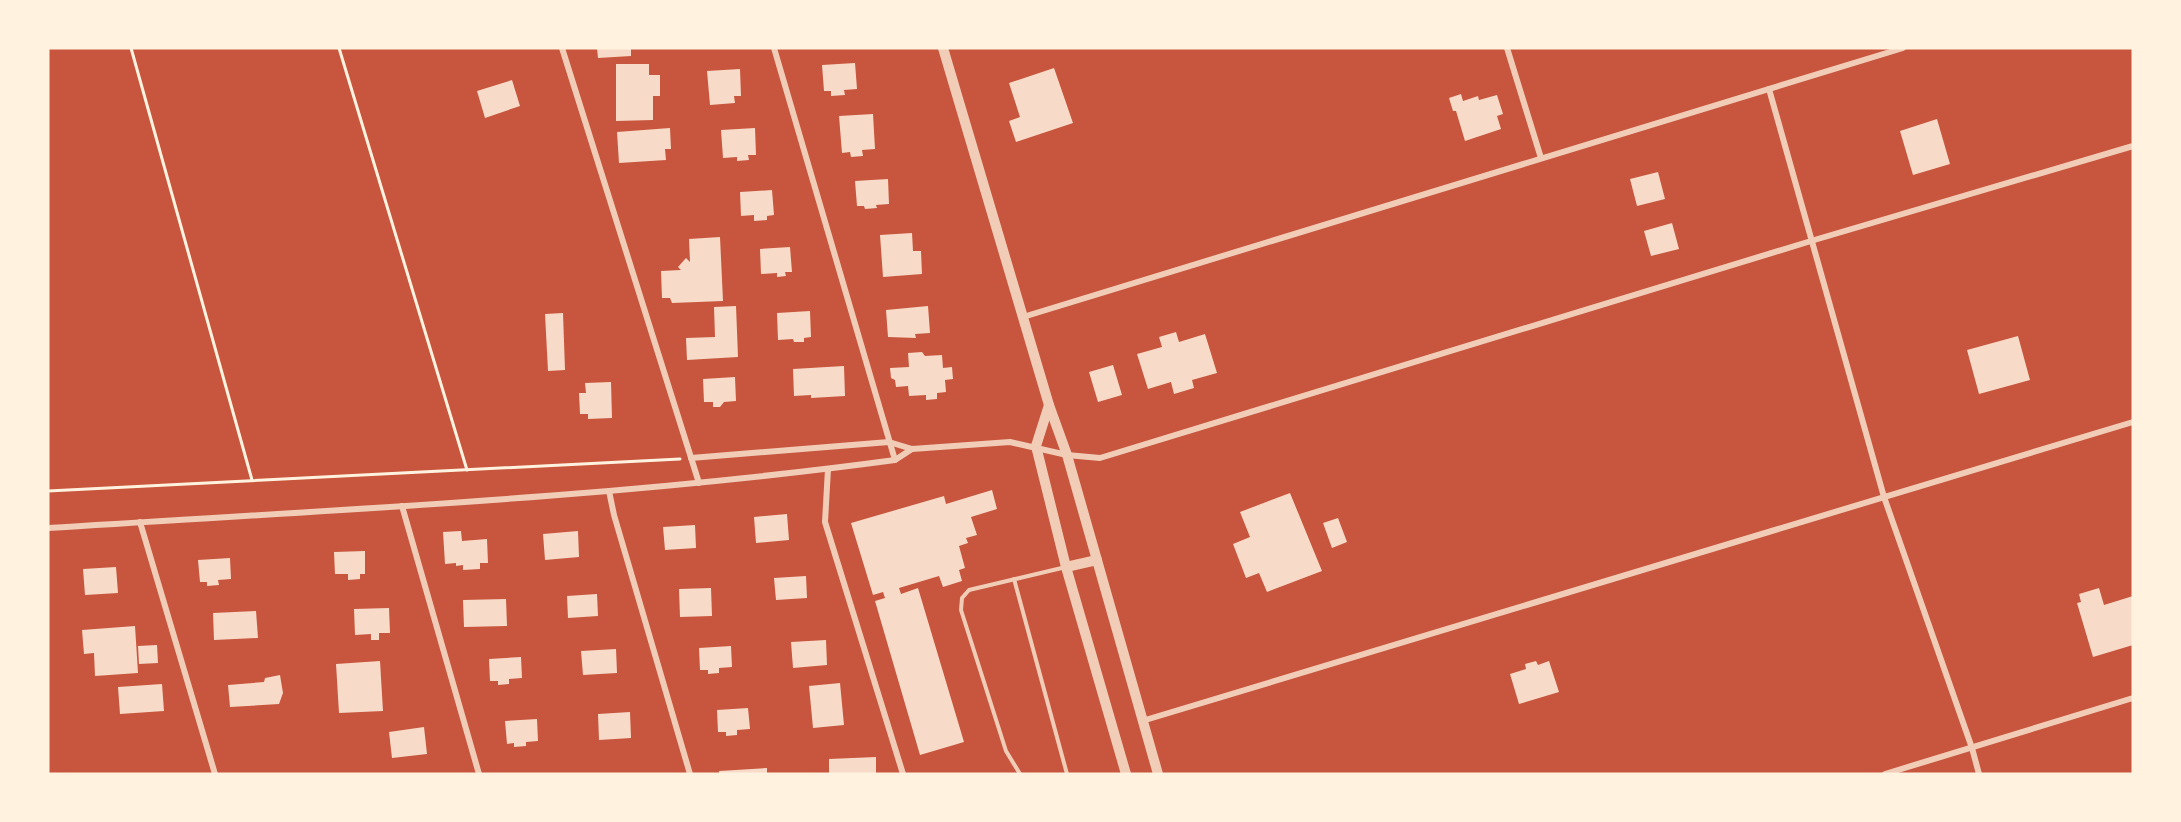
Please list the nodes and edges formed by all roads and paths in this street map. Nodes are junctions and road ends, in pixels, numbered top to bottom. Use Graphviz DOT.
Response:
graph roads {
  1 [pos="131,48"];
  2 [pos="339,48"];
  3 [pos="562,48"];
  4 [pos="774,48"];
  5 [pos="943,48"];
  6 [pos="1507,48"];
  7 [pos="1903,48"];
  8 [pos="1768,89"];
  9 [pos="2133,146"];
  10 [pos="1541,158"];
  11 [pos="1811,241"];
  12 [pos="1023,317"];
  13 [pos="1049,405"];
  14 [pos="2133,422"];
  15 [pos="889,442"];
  16 [pos="1036,446"];
  17 [pos="912,449"];
  18 [pos="1066,454"];
  19 [pos="691,458"];
  20 [pos="895,460"];
  21 [pos="828,469"];
  22 [pos="467,470"];
  23 [pos="253,480"];
  24 [pos="699,483"];
  25 [pos="48,490"];
  26 [pos="609,491"];
  27 [pos="1884,497"];
  28 [pos="402,506"];
  29 [pos="140,522"];
  30 [pos="48,528"];
  31 [pos="1097,560"];
  32 [pos="1066,567"];
  33 [pos="1014,579"];
  34 [pos="2133,698"];
  35 [pos="1142,722"];
  36 [pos="1972,748"];
  37 [pos="215,774"];
  38 [pos="479,774"];
  39 [pos="690,774"];
  40 [pos="903,774"];
  41 [pos="1020,774"];
  42 [pos="1067,774"];
  43 [pos="1126,774"];
  44 [pos="1158,774"];
  45 [pos="1885,774"];
  46 [pos="1979,774"];
  1 -- 23 [label="path"];
  2 -- 22 [label="path"];
  3 -- 19 [label="street"];
  4 -- 15 [label="street"];
  5 -- 12 [label="street"];
  6 -- 10 [label="street"];
  7 -- 8 [label="street"];
  8 -- 10 [label="street"];
  8 -- 11 [label="street"];
  9 -- 11 [label="street"];
  10 -- 12 [label="street"];
  11 -- 18 [label="street"];
  11 -- 27 [label="street"];
  12 -- 13 [label="street"];
  13 -- 16 [label="street"];
  13 -- 18 [label="street"];
  14 -- 27 [label="street"];
  15 -- 17 [label="street"];
  15 -- 19 [label="street"];
  15 -- 20 [label="street"];
  16 -- 17 [label="street"];
  16 -- 18 [label="street"];
  16 -- 32 [label="street"];
  17 -- 20 [label="street"];
  18 -- 31 [label="street"];
  19 -- 22 [label="path"];
  19 -- 24 [label="street"];
  20 -- 21 [label="street"];
  21 -- 24 [label="street"];
  21 -- 40 [label="street"];
  22 -- 23 [label="path"];
  23 -- 25 [label="path"];
  24 -- 26 [label="street"];
  26 -- 28 [label="street"];
  26 -- 39 [label="street"];
  27 -- 35 [label="street"];
  27 -- 36 [label="street"];
  28 -- 29 [label="street"];
  28 -- 38 [label="street"];
  29 -- 30 [label="street"];
  29 -- 37 [label="street"];
  31 -- 32 [label="street"];
  31 -- 35 [label="street"];
  32 -- 33 [label="lane"];
  32 -- 43 [label="street"];
  33 -- 41 [label="lane"];
  33 -- 42 [label="lane"];
  34 -- 36 [label="street"];
  35 -- 44 [label="street"];
  36 -- 45 [label="street"];
  36 -- 46 [label="street"];
}
